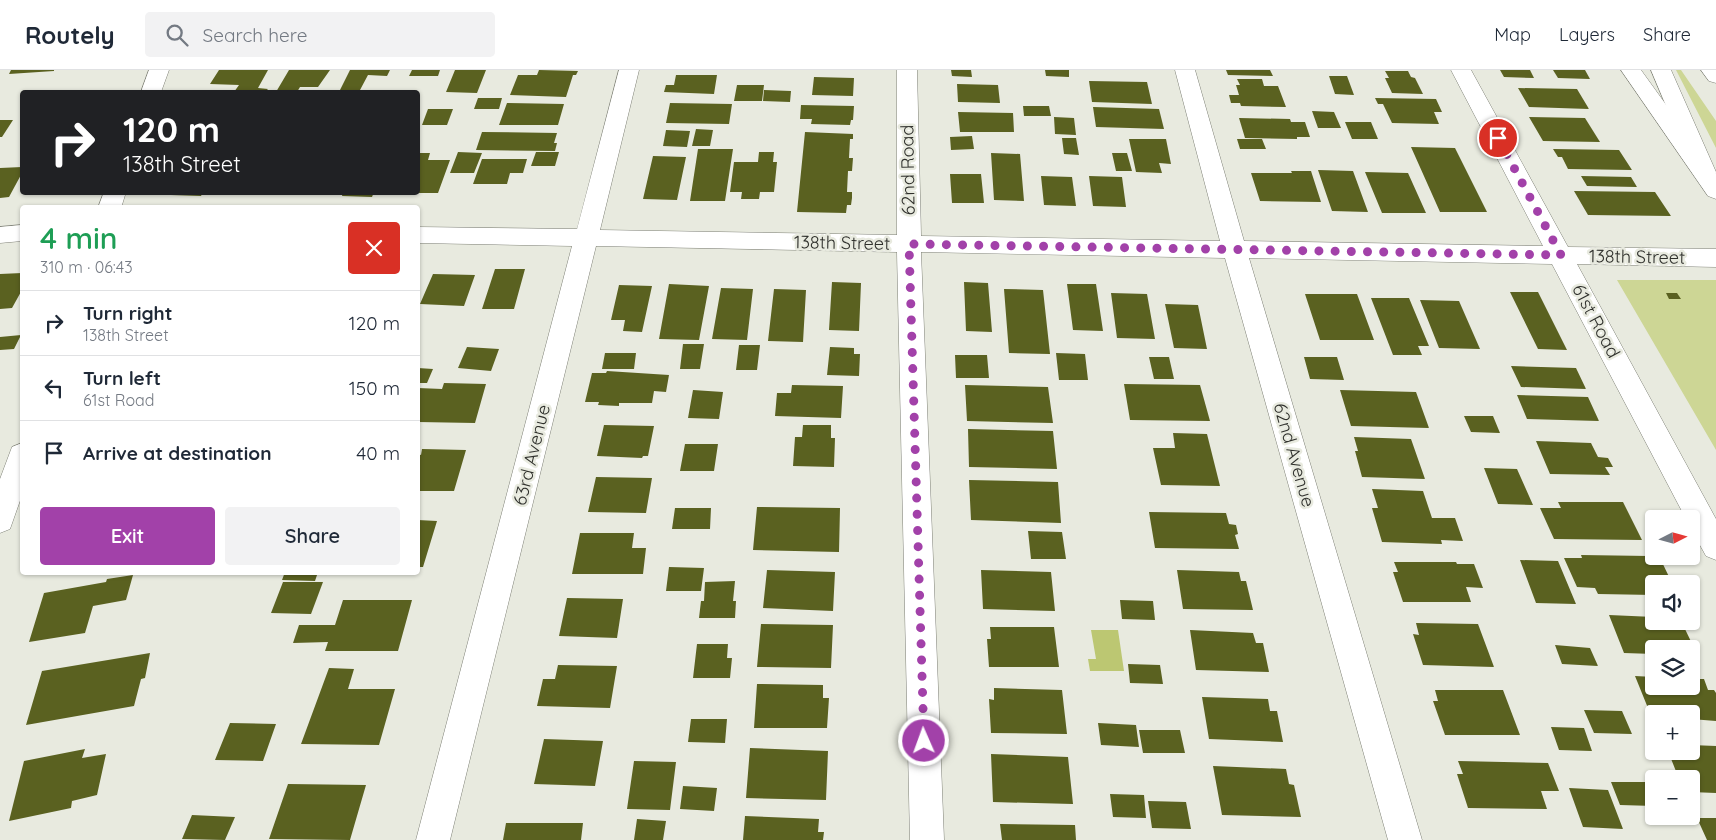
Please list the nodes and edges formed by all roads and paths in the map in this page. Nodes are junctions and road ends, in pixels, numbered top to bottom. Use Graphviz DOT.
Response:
graph roads {
  1 [pos="159,70"];
  2 [pos="629,70"];
  3 [pos="907,70"];
  4 [pos="1185,70"];
  5 [pos="1461,70"];
  6 [pos="1631,70"];
  7 [pos="1661,70"];
  8 [pos="1711,70"];
  9 [pos="1716,77"];
  10 [pos="152,90"];
  11 [pos="1711,184"];
  12 [pos="20,233"];
  13 [pos="0,234"];
  14 [pos="420,235"];
  15 [pos="588,238"];
  16 [pos="909,244"];
  17 [pos="1234,249"];
  18 [pos="1561,255"];
  19 [pos="1716,258"];
  20 [pos="20,461"];
  21 [pos="0,520"];
  22 [pos="1716,547"];
  23 [pos="433,840"];
  24 [pos="927,840"];
  25 [pos="1405,840"];
  1 -- 10 [label="main road"];
  2 -- 15 [label="main road, 63rd Avenue"];
  3 -- 16 [label="main road, 62nd Road"];
  4 -- 17 [label="main road, 62nd Avenue"];
  5 -- 18 [label="main road, 61st Road"];
  6 -- 11 [label="main road"];
  7 -- 11 [label="main road"];
  8 -- 9 [label="main road"];
  12 -- 13 [label="main road"];
  14 -- 15 [label="main road, 138th Street"];
  15 -- 16 [label="main road, 138th Street"];
  15 -- 23 [label="main road, 63rd Avenue"];
  16 -- 17 [label="main road, 138th Street"];
  16 -- 24 [label="main road, 62nd Road"];
  17 -- 18 [label="main road, 138th Street"];
  17 -- 25 [label="main road, 62nd Avenue"];
  18 -- 19 [label="main road, 138th Street"];
  18 -- 22 [label="main road, 61st Road"];
  20 -- 21 [label="main road"];
}
